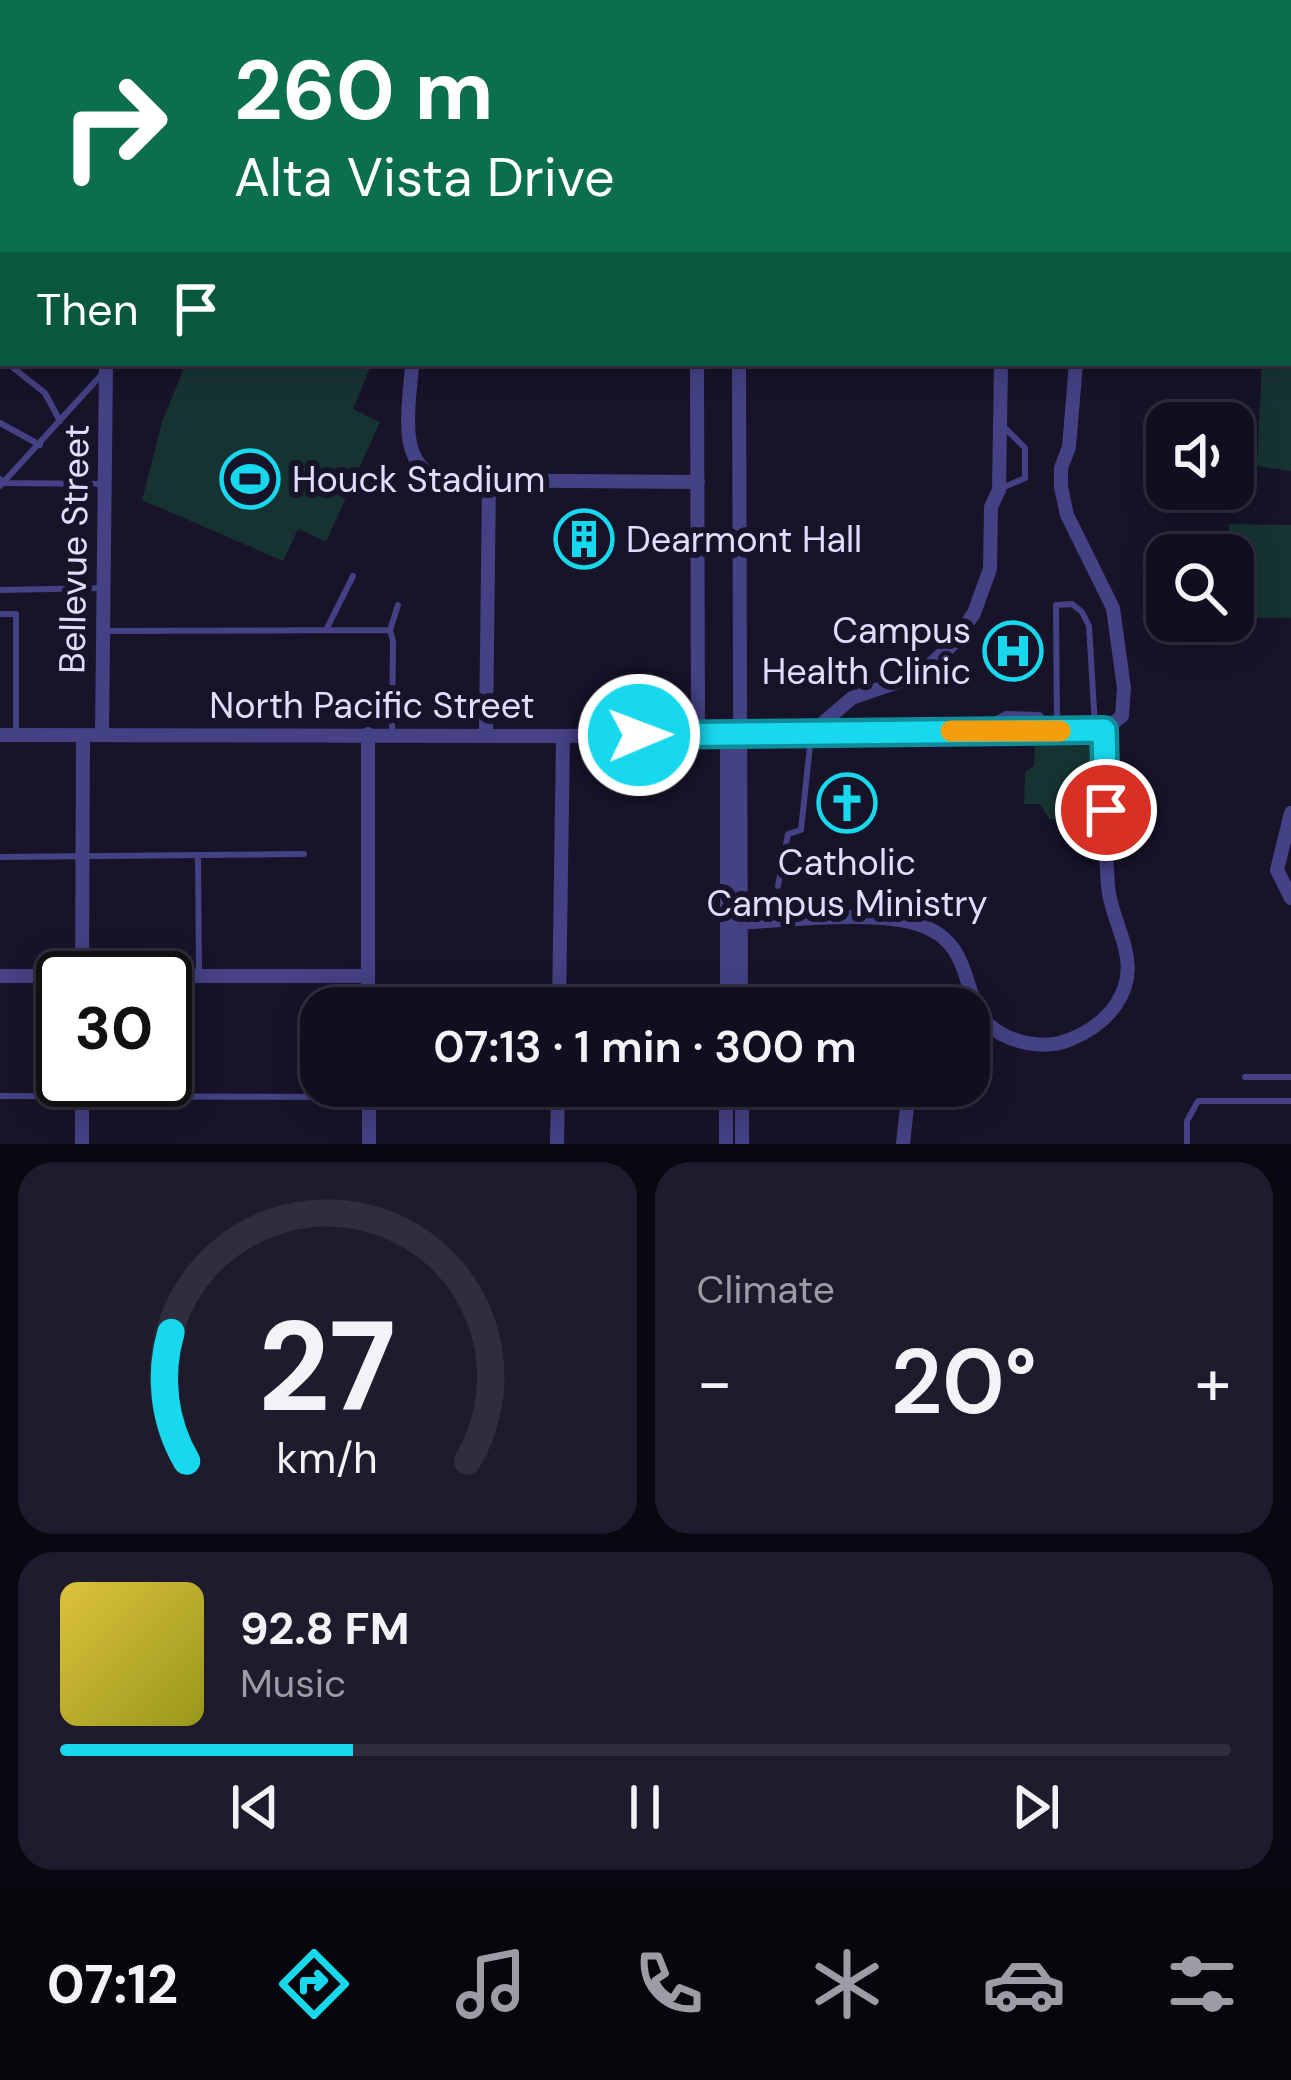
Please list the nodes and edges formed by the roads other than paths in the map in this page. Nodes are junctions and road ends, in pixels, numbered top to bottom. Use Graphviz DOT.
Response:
graph roads {
  1 [pos="11,366"];
  2 [pos="412,366"];
  3 [pos="698,366"];
  4 [pos="739,366"];
  5 [pos="1001,366"];
  6 [pos="1076,366"];
  7 [pos="106,367"];
  8 [pos="60,421"];
  9 [pos="999,422"];
  10 [pos="0,423"];
  11 [pos="40,446"];
  12 [pos="489,479"];
  13 [pos="698,482"];
  14 [pos="105,484"];
  15 [pos="2,485"];
  16 [pos="999,490"];
  17 [pos="353,576"];
  18 [pos="104,588"];
  19 [pos="0,590"];
  20 [pos="398,605"];
  21 [pos="0,614"];
  22 [pos="326,630"];
  23 [pos="390,630"];
  24 [pos="103,631"];
  25 [pos="1100,730"];
  26 [pos="1051,731"];
  27 [pos="733,733"];
  28 [pos="811,733"];
  29 [pos="368,734"];
  30 [pos="392,734"];
  31 [pos="698,734"];
  32 [pos="8,735"];
  33 [pos="83,735"];
  34 [pos="102,735"];
  35 [pos="486,735"];
  36 [pos="563,736"];
  37 [pos="1291,813"];
  38 [pos="304,854"];
  39 [pos="198,855"];
  40 [pos="82,856"];
  41 [pos="0,857"];
  42 [pos="778,886"];
  43 [pos="1291,898"];
  44 [pos="734,923"];
  45 [pos="82,951"];
  46 [pos="0,976"];
  47 [pos="36,976"];
  48 [pos="192,976"];
  49 [pos="199,976"];
  50 [pos="368,976"];
  51 [pos="368,987"];
  52 [pos="559,987"];
  53 [pos="729,987"];
  54 [pos="739,987"];
  55 [pos="971,987"];
  56 [pos="990,1025"];
  57 [pos="1245,1077"];
  58 [pos="1291,1077"];
  59 [pos="192,1089"];
  60 [pos="300,1090"];
  61 [pos="36,1092"];
  62 [pos="0,1096"];
  63 [pos="1291,1101"];
  64 [pos="82,1107"];
  65 [pos="369,1107"];
  66 [pos="558,1107"];
  67 [pos="726,1107"];
  68 [pos="742,1107"];
  69 [pos="907,1107"];
  70 [pos="82,1144"];
  71 [pos="369,1144"];
  72 [pos="557,1144"];
  73 [pos="726,1144"];
  74 [pos="742,1144"];
  75 [pos="903,1144"];
  76 [pos="1187,1144"];
  1 -- 8 [label="lane"];
  2 -- 12 [label="street"];
  3 -- 13 [label="street"];
  4 -- 27 [label="street"];
  5 -- 9 [label="street"];
  6 -- 25 [label="street"];
  7 -- 8 [label="lane"];
  7 -- 14 [label="street, Bellevue Street"];
  8 -- 11 [label="lane"];
  9 -- 16 [label="street"];
  9 -- 16 [label="lane"];
  10 -- 11 [label="lane"];
  11 -- 15 [label="lane"];
  12 -- 13 [label="street"];
  12 -- 35 [label="street"];
  13 -- 31 [label="street"];
  14 -- 15 [label="lane"];
  14 -- 18 [label="street, Bellevue Street"];
  16 -- 28 [label="street"];
  17 -- 22 [label="lane"];
  18 -- 19 [label="lane"];
  18 -- 24 [label="street, Bellevue Street"];
  20 -- 23 [label="lane"];
  21 -- 32 [label="lane"];
  22 -- 23 [label="lane"];
  22 -- 24 [label="lane"];
  23 -- 30 [label="lane"];
  24 -- 34 [label="street, Bellevue Street"];
  25 -- 26 [label="street, North Pacific Street"];
  25 -- 26 [label="lane"];
  25 -- 56 [label="street"];
  26 -- 28 [label="street, North Pacific Street"];
  27 -- 28 [label="street, North Pacific Street"];
  27 -- 31 [label="street, North Pacific Street"];
  27 -- 44 [label="street"];
  28 -- 42 [label="lane"];
  29 -- 30 [label="street, North Pacific Street"];
  29 -- 34 [label="street, North Pacific Street"];
  29 -- 50 [label="street"];
  30 -- 35 [label="street, North Pacific Street"];
  31 -- 36 [label="street, North Pacific Street"];
  32 -- 33 [label="street, North Pacific Street"];
  33 -- 34 [label="street, North Pacific Street"];
  33 -- 40 [label="street"];
  35 -- 36 [label="street, North Pacific Street"];
  36 -- 52 [label="street"];
  37 -- 43 [label="street"];
  38 -- 39 [label="lane"];
  39 -- 40 [label="lane"];
  39 -- 49 [label="lane"];
  40 -- 41 [label="lane"];
  40 -- 45 [label="street"];
  44 -- 53 [label="street"];
  44 -- 54 [label="street"];
  44 -- 55 [label="street"];
  46 -- 47 [label="street"];
  48 -- 49 [label="street"];
  49 -- 50 [label="street"];
  50 -- 51 [label="street"];
  57 -- 58 [label="lane"];
  59 -- 60 [label="lane"];
  61 -- 62 [label="lane"];
  63 -- 76 [label="lane"];
  64 -- 70 [label="street"];
  65 -- 71 [label="street"];
  66 -- 72 [label="street"];
  67 -- 73 [label="street"];
  68 -- 74 [label="street"];
  69 -- 75 [label="street"];
}
